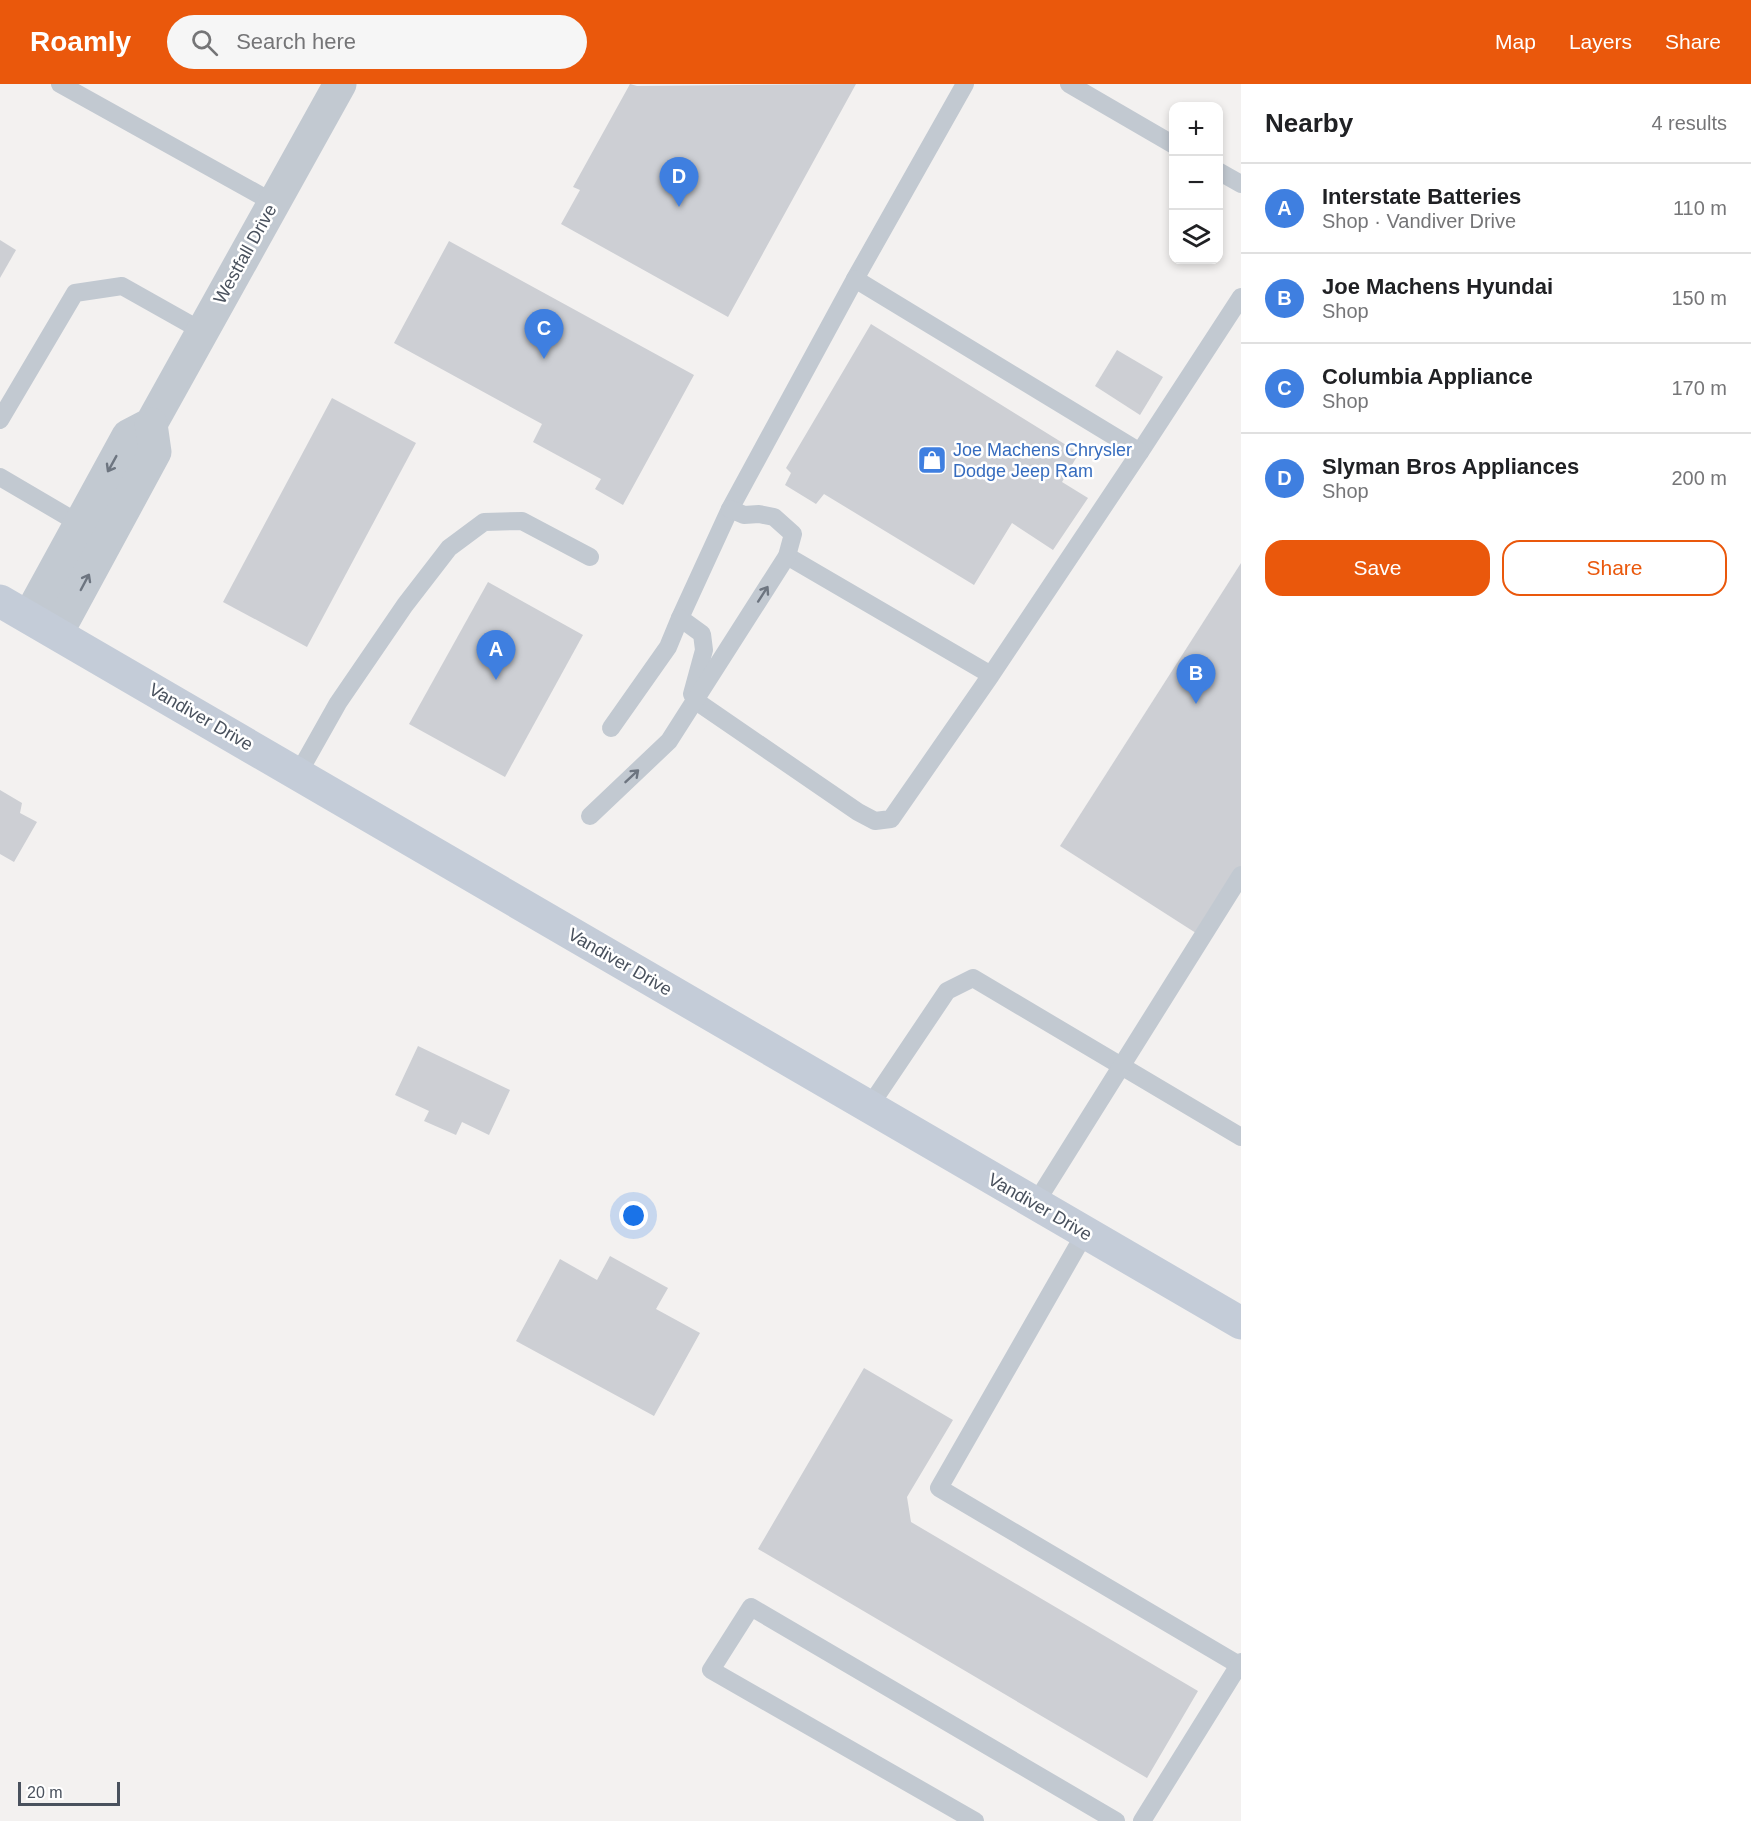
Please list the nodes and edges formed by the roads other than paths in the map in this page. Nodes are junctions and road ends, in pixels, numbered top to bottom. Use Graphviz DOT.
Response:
graph roads {
  1 [pos="60,84"];
  2 [pos="340,84"];
  3 [pos="965,84"];
  4 [pos="1069,84"];
  5 [pos="1169,143"];
  6 [pos="1223,174"];
  7 [pos="1241,184"];
  8 [pos="274,203"];
  9 [pos="855,279"];
  10 [pos="1241,297"];
  11 [pos="202,331"];
  12 [pos="0,420"];
  13 [pos="151,424"];
  14 [pos="1140,452"];
  15 [pos="0,477"];
  16 [pos="730,509"];
  17 [pos="80,524"];
  18 [pos="787,556"];
  19 [pos="590,557"];
  20 [pos="0,601"];
  21 [pos="29,617"];
  22 [pos="680,618"];
  23 [pos="57,633"];
  24 [pos="991,675"];
  25 [pos="696,701"];
  26 [pos="611,728"];
  27 [pos="298,774"];
  28 [pos="590,816"];
  29 [pos="1241,875"];
  30 [pos="1121,1066"];
  31 [pos="869,1107"];
  32 [pos="1241,1137"];
  33 [pos="1035,1204"];
  34 [pos="1085,1233"];
  35 [pos="1241,1323"];
  36 [pos="1240,1663"];
  37 [pos="975,1821"];
  38 [pos="1116,1821"];
  39 [pos="1142,1821"];
  1 -- 8 [label="lane"];
  2 -- 8 [label="street, Westfall Drive"];
  3 -- 9 [label="lane"];
  4 -- 5 [label="lane"];
  6 -- 7 [label="lane"];
  8 -- 11 [label="street, Westfall Drive"];
  9 -- 14 [label="lane"];
  9 -- 16 [label="lane"];
  10 -- 14 [label="lane"];
  11 -- 12 [label="lane"];
  11 -- 13 [label="street, Westfall Drive"];
  13 -- 17 [label="street, Westfall Drive, one-way"];
  23 -- 13 [label="street, one-way"];
  14 -- 24 [label="lane"];
  15 -- 17 [label="lane"];
  16 -- 18 [label="lane"];
  16 -- 22 [label="lane"];
  17 -- 21 [label="street, Westfall Drive"];
  18 -- 24 [label="lane"];
  25 -- 18 [label="lane, one-way"];
  19 -- 27 [label="lane"];
  20 -- 21 [label="main road, Vandiver Drive"];
  21 -- 23 [label="main road, Vandiver Drive"];
  22 -- 25 [label="lane"];
  22 -- 26 [label="lane"];
  23 -- 27 [label="main road, Vandiver Drive"];
  24 -- 25 [label="lane"];
  28 -- 25 [label="lane, one-way"];
  27 -- 31 [label="main road, Vandiver Drive"];
  29 -- 30 [label="lane"];
  30 -- 31 [label="lane"];
  30 -- 32 [label="lane"];
  30 -- 33 [label="lane"];
  31 -- 33 [label="main road, Vandiver Drive"];
  33 -- 34 [label="main road, Vandiver Drive"];
  34 -- 35 [label="main road, Vandiver Drive"];
  34 -- 36 [label="lane"];
  36 -- 39 [label="lane"];
  37 -- 38 [label="lane"];
}
